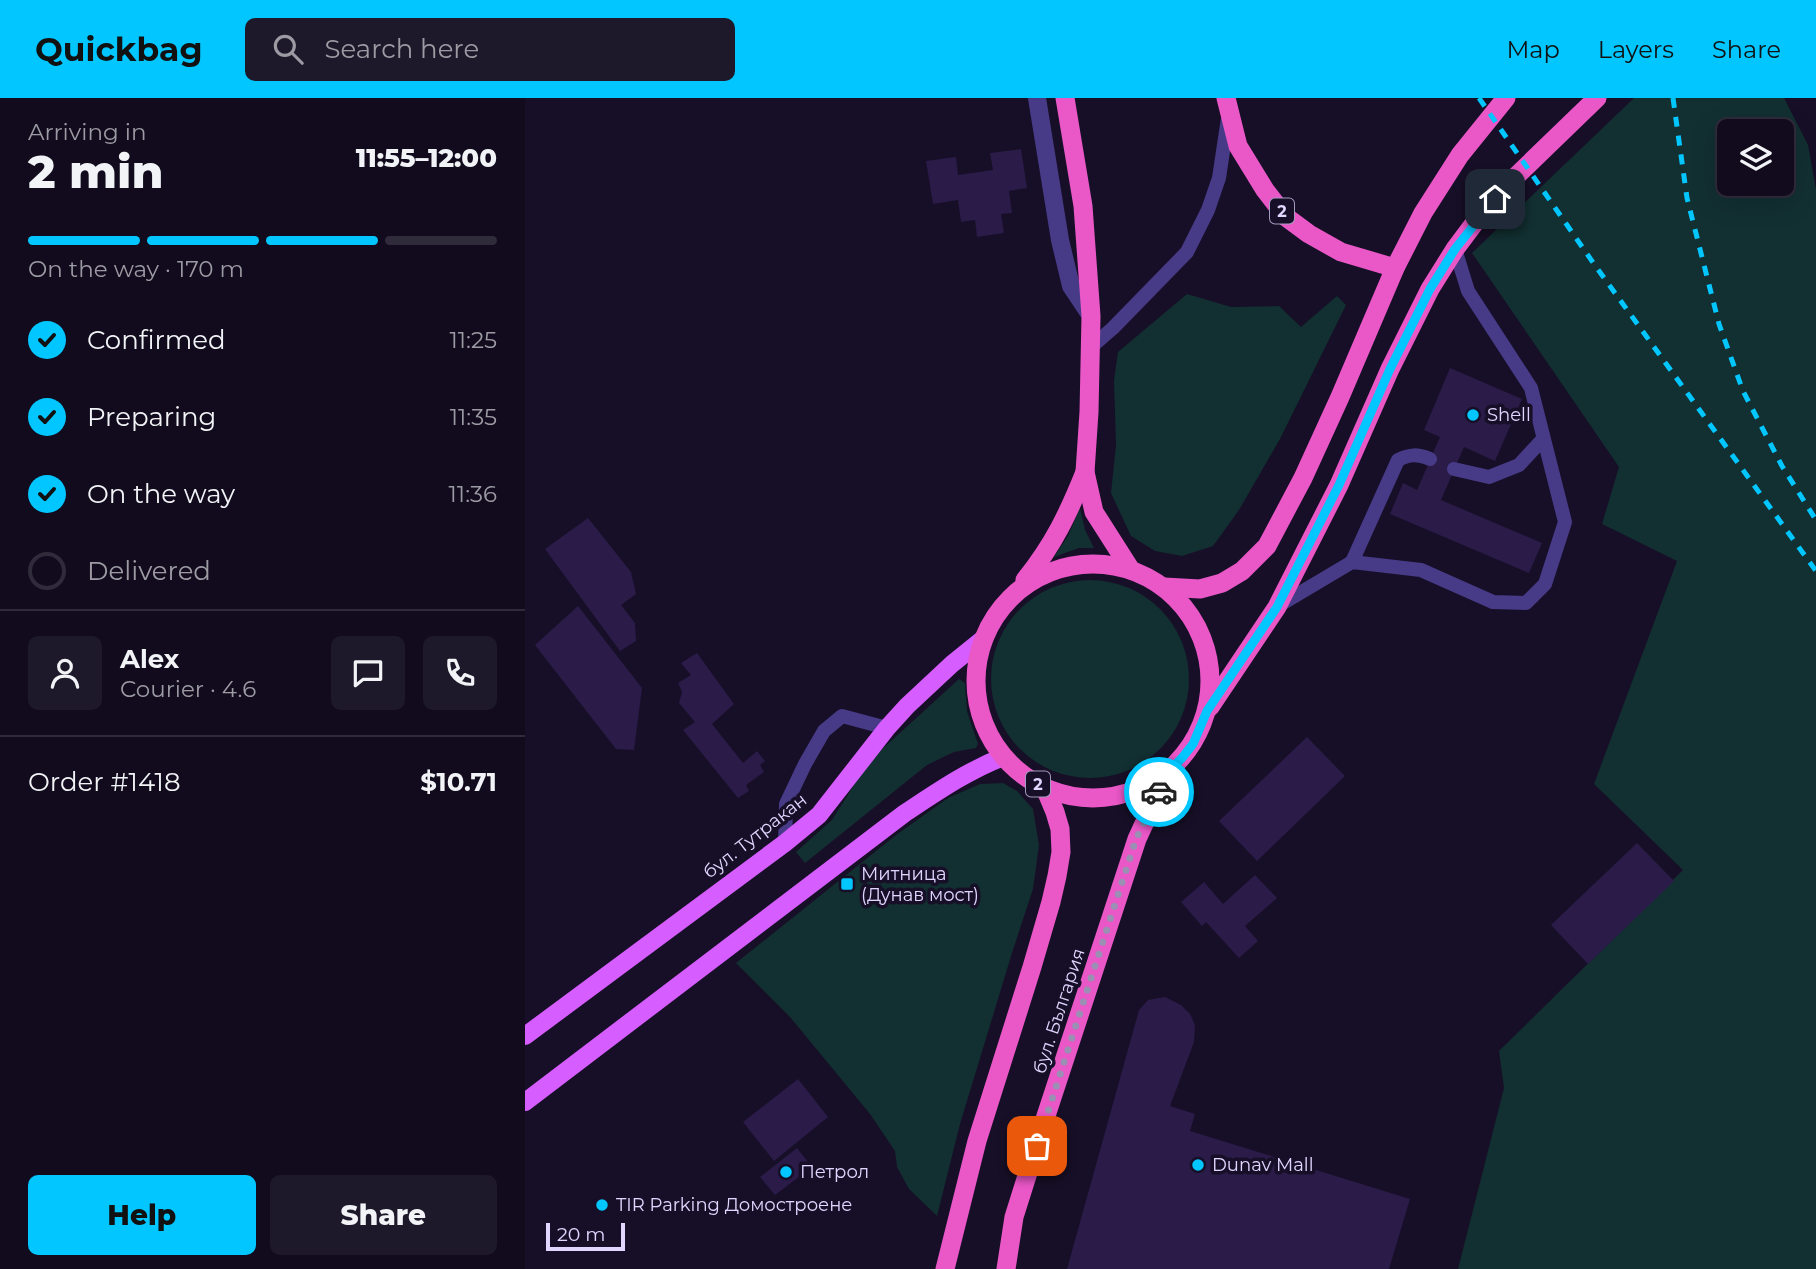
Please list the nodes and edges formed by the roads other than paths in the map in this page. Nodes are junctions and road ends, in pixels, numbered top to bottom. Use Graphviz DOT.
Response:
graph roads {
  1 [pos="1037,98"];
  2 [pos="1065,98"];
  3 [pos="1506,98"];
  4 [pos="1597,98"];
  5 [pos="1227,106"];
  6 [pos="1455,249"];
  7 [pos="1395,268"];
  8 [pos="1091,316"];
  9 [pos="1090,348"];
  10 [pos="1543,439"];
  11 [pos="1430,459"];
  12 [pos="1454,469"];
  13 [pos="1085,472"];
  14 [pos="1352,562"];
  15 [pos="1132,570"];
  16 [pos="1164,587"];
  17 [pos="1016,592"];
  18 [pos="1277,607"];
  19 [pos="983,639"];
  20 [pos="1207,711"];
  21 [pos="887,728"];
  22 [pos="1003,757"];
  23 [pos="1169,771"];
  24 [pos="1045,788"];
  25 [pos="785,843"];
  26 [pos="525,1036"];
  27 [pos="525,1102"];
  28 [pos="945,1269"];
  29 [pos="1006,1269"];
  1 -- 8 [label="street"];
  2 -- 8 [label="highway, 2"];
  3 -- 7 [label="highway, 2"];
  4 -- 6 [label="highway"];
  5 -- 7 [label="highway, 2"];
  5 -- 9 [label="lane"];
  6 -- 10 [label="lane"];
  6 -- 18 [label="highway"];
  7 -- 16 [label="highway, 2"];
  8 -- 9 [label="highway, 2"];
  9 -- 13 [label="highway, 2"];
  10 -- 12 [label="lane"];
  10 -- 14 [label="lane"];
  11 -- 14 [label="lane"];
  13 -- 15 [label="highway, 2"];
  13 -- 17 [label="highway"];
  14 -- 18 [label="lane"];
  15 -- 16 [label="highway, 2"];
  15 -- 17 [label="highway, 2"];
  16 -- 20 [label="highway, 2"];
  17 -- 19 [label="highway, 2"];
  18 -- 20 [label="highway"];
  19 -- 21 [label="main road, бул. Тутракан"];
  19 -- 22 [label="highway, 2"];
  20 -- 23 [label="highway, 2"];
  21 -- 25 [label="main road, бул. Тутракан"];
  21 -- 25 [label="lane"];
  22 -- 24 [label="highway, 2"];
  22 -- 27 [label="main road"];
  23 -- 24 [label="highway, 2"];
  23 -- 29 [label="highway, бул. България / 2"];
  24 -- 28 [label="highway, 2"];
  25 -- 26 [label="main road, бул. Тутракан"];
}
